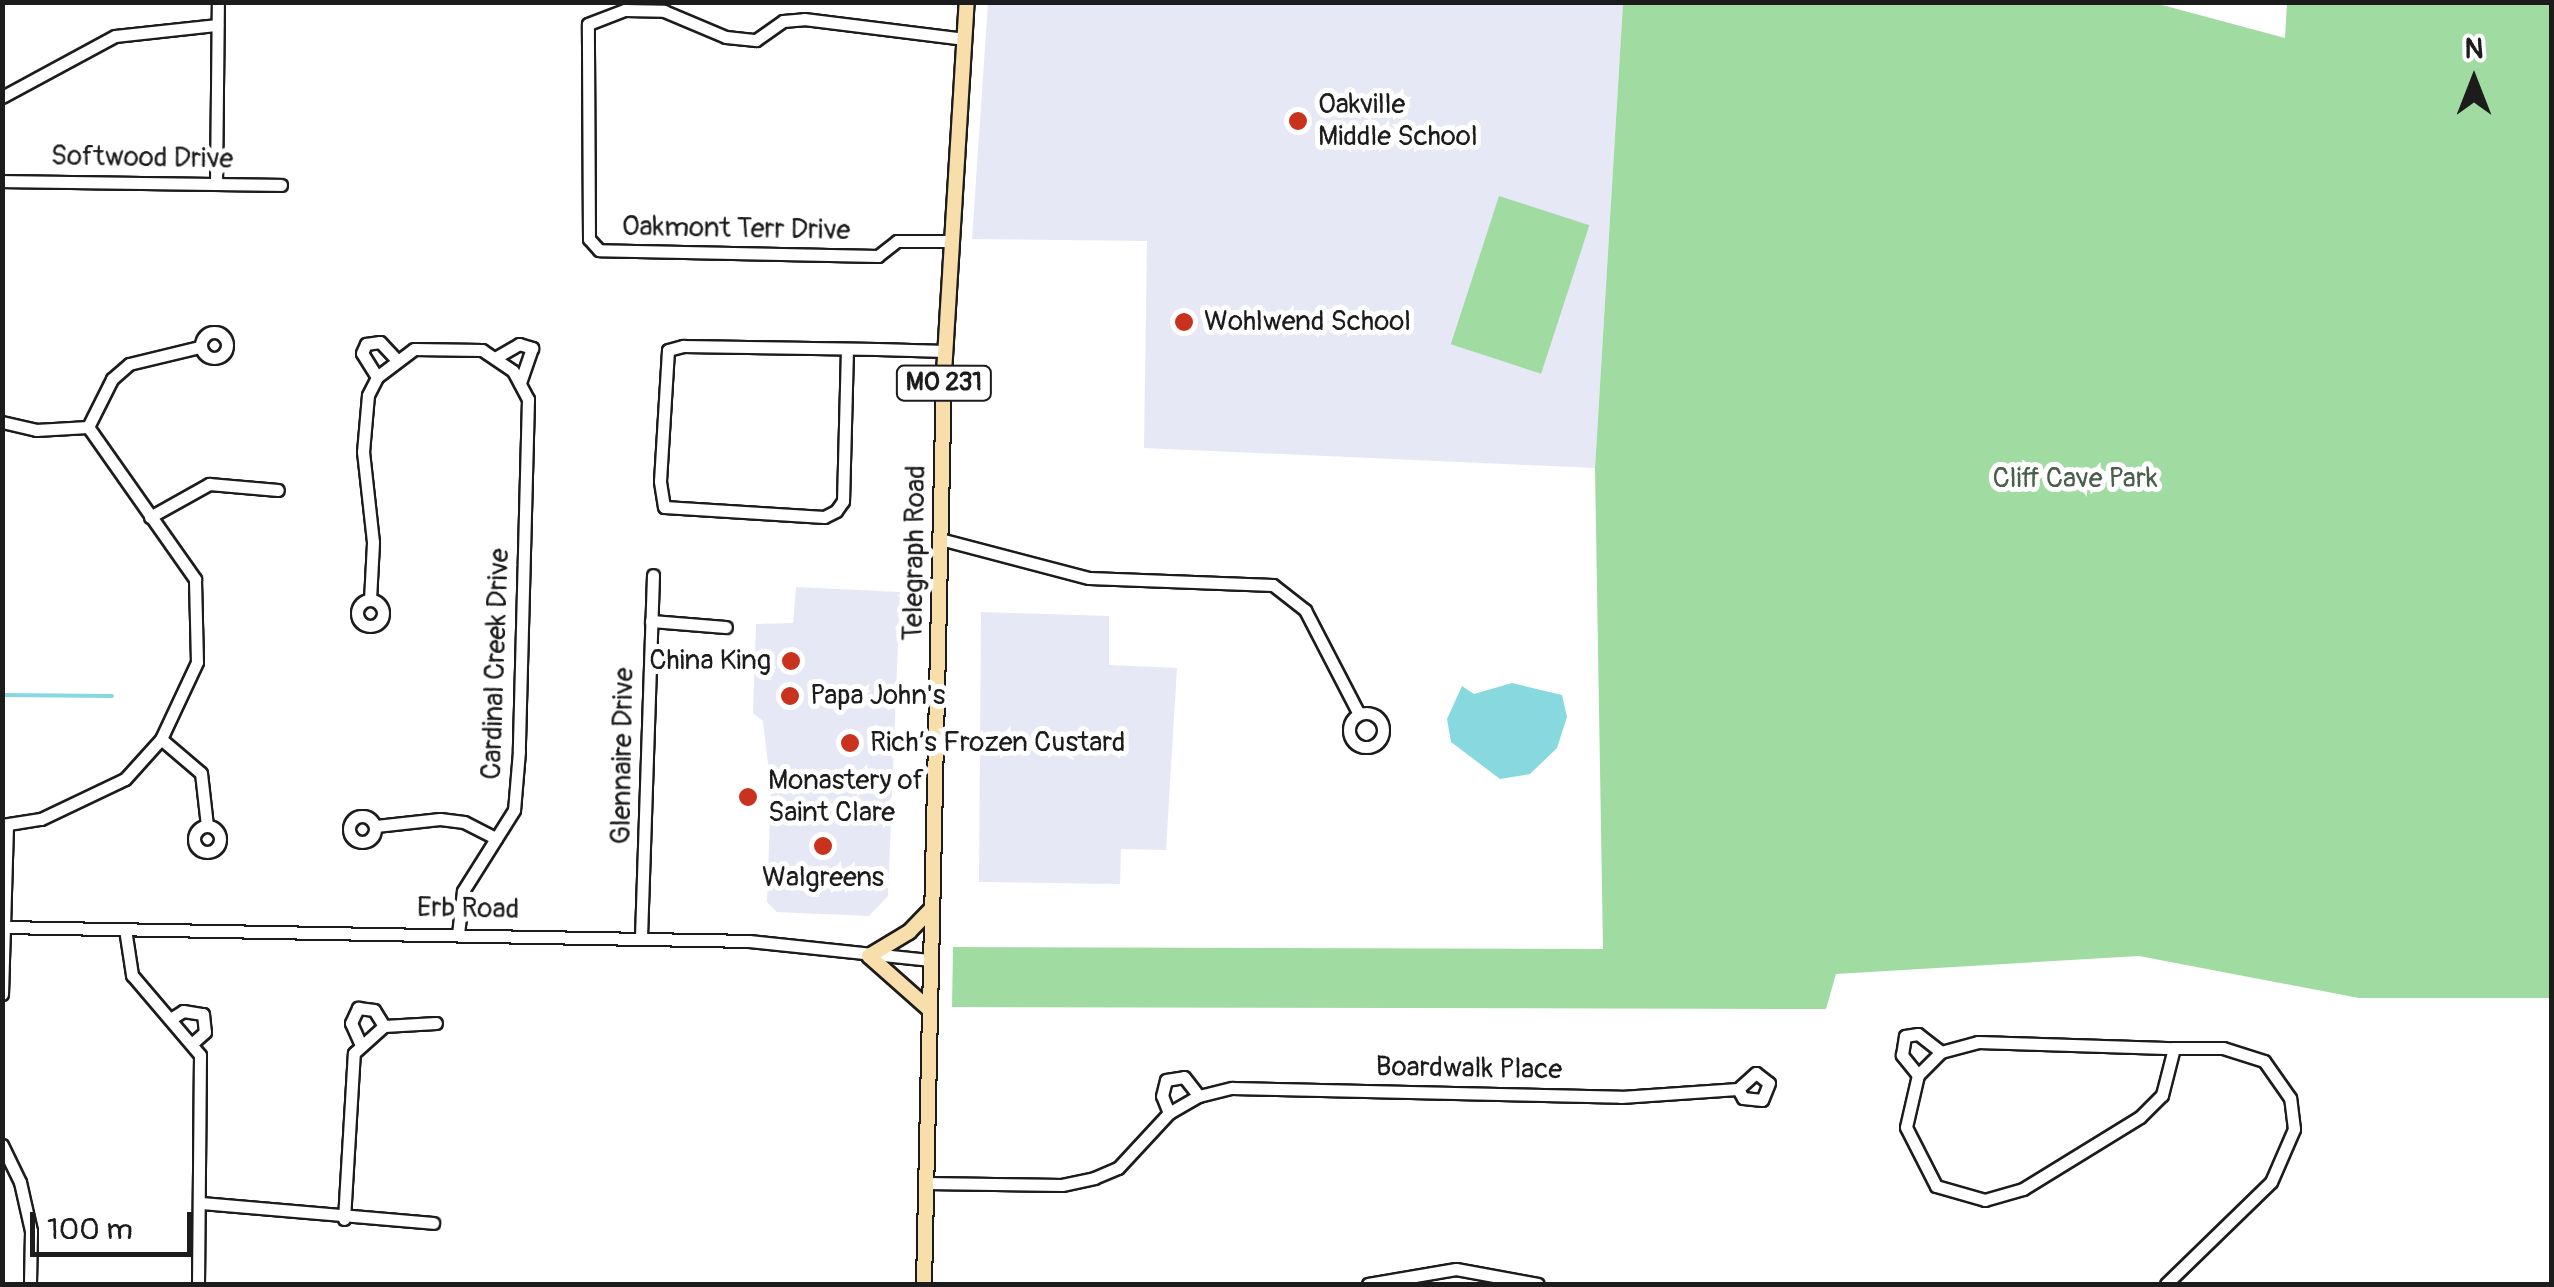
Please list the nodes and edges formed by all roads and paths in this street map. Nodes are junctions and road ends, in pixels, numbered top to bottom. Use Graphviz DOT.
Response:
graph roads {
  1 [pos="218,2"];
  2 [pos="967,2"];
  3 [pos="217,26"];
  4 [pos="965,39"];
  5 [pos="2,96"];
  6 [pos="2,180"];
  7 [pos="216,184"];
  8 [pos="281,185"];
  9 [pos="951,240"];
  10 [pos="200,347"];
  11 [pos="846,349"];
  12 [pos="946,350"];
  13 [pos="494,358"];
  14 [pos="396,359"];
  15 [pos="377,377"];
  16 [pos="520,383"];
  17 [pos="2,422"];
  18 [pos="88,427"];
  19 [pos="278,490"];
  20 [pos="150,518"];
  21 [pos="940,539"];
  22 [pos="653,575"];
  23 [pos="370,600"];
  24 [pos="651,621"];
  25 [pos="726,627"];
  26 [pos="1359,714"];
  27 [pos="161,740"];
  28 [pos="5,825"];
  29 [pos="207,826"];
  30 [pos="376,826"];
  31 [pos="496,838"];
  32 [pos="932,908"];
  33 [pos="4,927"];
  34 [pos="125,929"];
  35 [pos="458,934"];
  36 [pos="641,937"];
  37 [pos="869,956"];
  38 [pos="931,960"];
  39 [pos="2,994"];
  40 [pos="930,1010"];
  41 [pos="172,1018"];
  42 [pos="436,1023"];
  43 [pos="384,1026"];
  44 [pos="194,1042"];
  45 [pos="360,1043"];
  46 [pos="2174,1048"];
  47 [pos="1941,1052"];
  48 [pos="1918,1075"];
  49 [pos="1738,1089"];
  50 [pos="1199,1096"];
  51 [pos="1170,1113"];
  52 [pos="2,1146"];
  53 [pos="926,1183"];
  54 [pos="201,1203"];
  55 [pos="344,1220"];
  56 [pos="433,1224"];
  57 [pos="30,1284"];
  58 [pos="198,1284"];
  59 [pos="924,1284"];
  60 [pos="1368,1284"];
  61 [pos="1538,1284"];
  62 [pos="2166,1284"];
  1 -- 3 [label="street"];
  2 -- 4 [label="main road, Telegraph Road / MO 231"];
  3 -- 5 [label="street"];
  3 -- 7 [label="street"];
  4 -- 9 [label="main road, Telegraph Road / MO 231"];
  4 -- 9 [label="street, Oakmont Terr Drive"];
  6 -- 7 [label="street, Softwood Drive"];
  7 -- 8 [label="street, Softwood Drive"];
  9 -- 12 [label="main road, Telegraph Road / MO 231"];
  10 -- 18 [label="street"];
  11 -- 11 [label="street"];
  11 -- 12 [label="street"];
  12 -- 21 [label="main road, Telegraph Road / MO 231"];
  13 -- 14 [label="street, Cardinal Creek Drive"];
  13 -- 16 [label="street, Cardinal Creek Drive"];
  13 -- 16 [label="street, Cardinal Creek Drive"];
  14 -- 15 [label="street, Cardinal Creek Drive"];
  14 -- 15 [label="street, Cardinal Creek Drive"];
  15 -- 23 [label="street, Cardinal Creek Drive"];
  16 -- 31 [label="street, Cardinal Creek Drive"];
  17 -- 18 [label="street"];
  18 -- 20 [label="street"];
  19 -- 20 [label="street"];
  20 -- 27 [label="street"];
  21 -- 26 [label="street"];
  21 -- 32 [label="main road, Telegraph Road / MO 231"];
  22 -- 24 [label="street, Glennaire Drive"];
  24 -- 25 [label="street"];
  24 -- 36 [label="street, Glennaire Drive"];
  27 -- 28 [label="street"];
  27 -- 29 [label="street"];
  28 -- 33 [label="street"];
  30 -- 31 [label="street"];
  31 -- 35 [label="street, Cardinal Creek Drive"];
  32 -- 37 [label="main road"];
  32 -- 38 [label="main road, Telegraph Road / MO 231"];
  33 -- 34 [label="street, Erb Road"];
  33 -- 39 [label="street"];
  34 -- 35 [label="street, Erb Road"];
  34 -- 41 [label="street"];
  35 -- 36 [label="street, Erb Road"];
  36 -- 37 [label="street, Erb Road"];
  37 -- 38 [label="street, Erb Road"];
  37 -- 40 [label="main road"];
  38 -- 40 [label="main road, Telegraph Road / MO 231"];
  40 -- 53 [label="main road, Telegraph Road / MO 231"];
  41 -- 44 [label="street"];
  41 -- 44 [label="street"];
  42 -- 43 [label="street"];
  43 -- 45 [label="street"];
  43 -- 45 [label="street"];
  44 -- 54 [label="street"];
  45 -- 55 [label="street"];
  46 -- 47 [label="street"];
  46 -- 48 [label="street"];
  46 -- 62 [label="street"];
  47 -- 48 [label="street"];
  47 -- 48 [label="street"];
  49 -- 50 [label="street, Boardwalk Place"];
  50 -- 51 [label="street, Boardwalk Place"];
  50 -- 51 [label="street, Boardwalk Place"];
  51 -- 53 [label="street, Boardwalk Place"];
  52 -- 57 [label="street"];
  53 -- 59 [label="main road, Telegraph Road / MO 231"];
  54 -- 55 [label="street"];
  54 -- 58 [label="street"];
  55 -- 56 [label="street"];
  60 -- 61 [label="street"];
}
